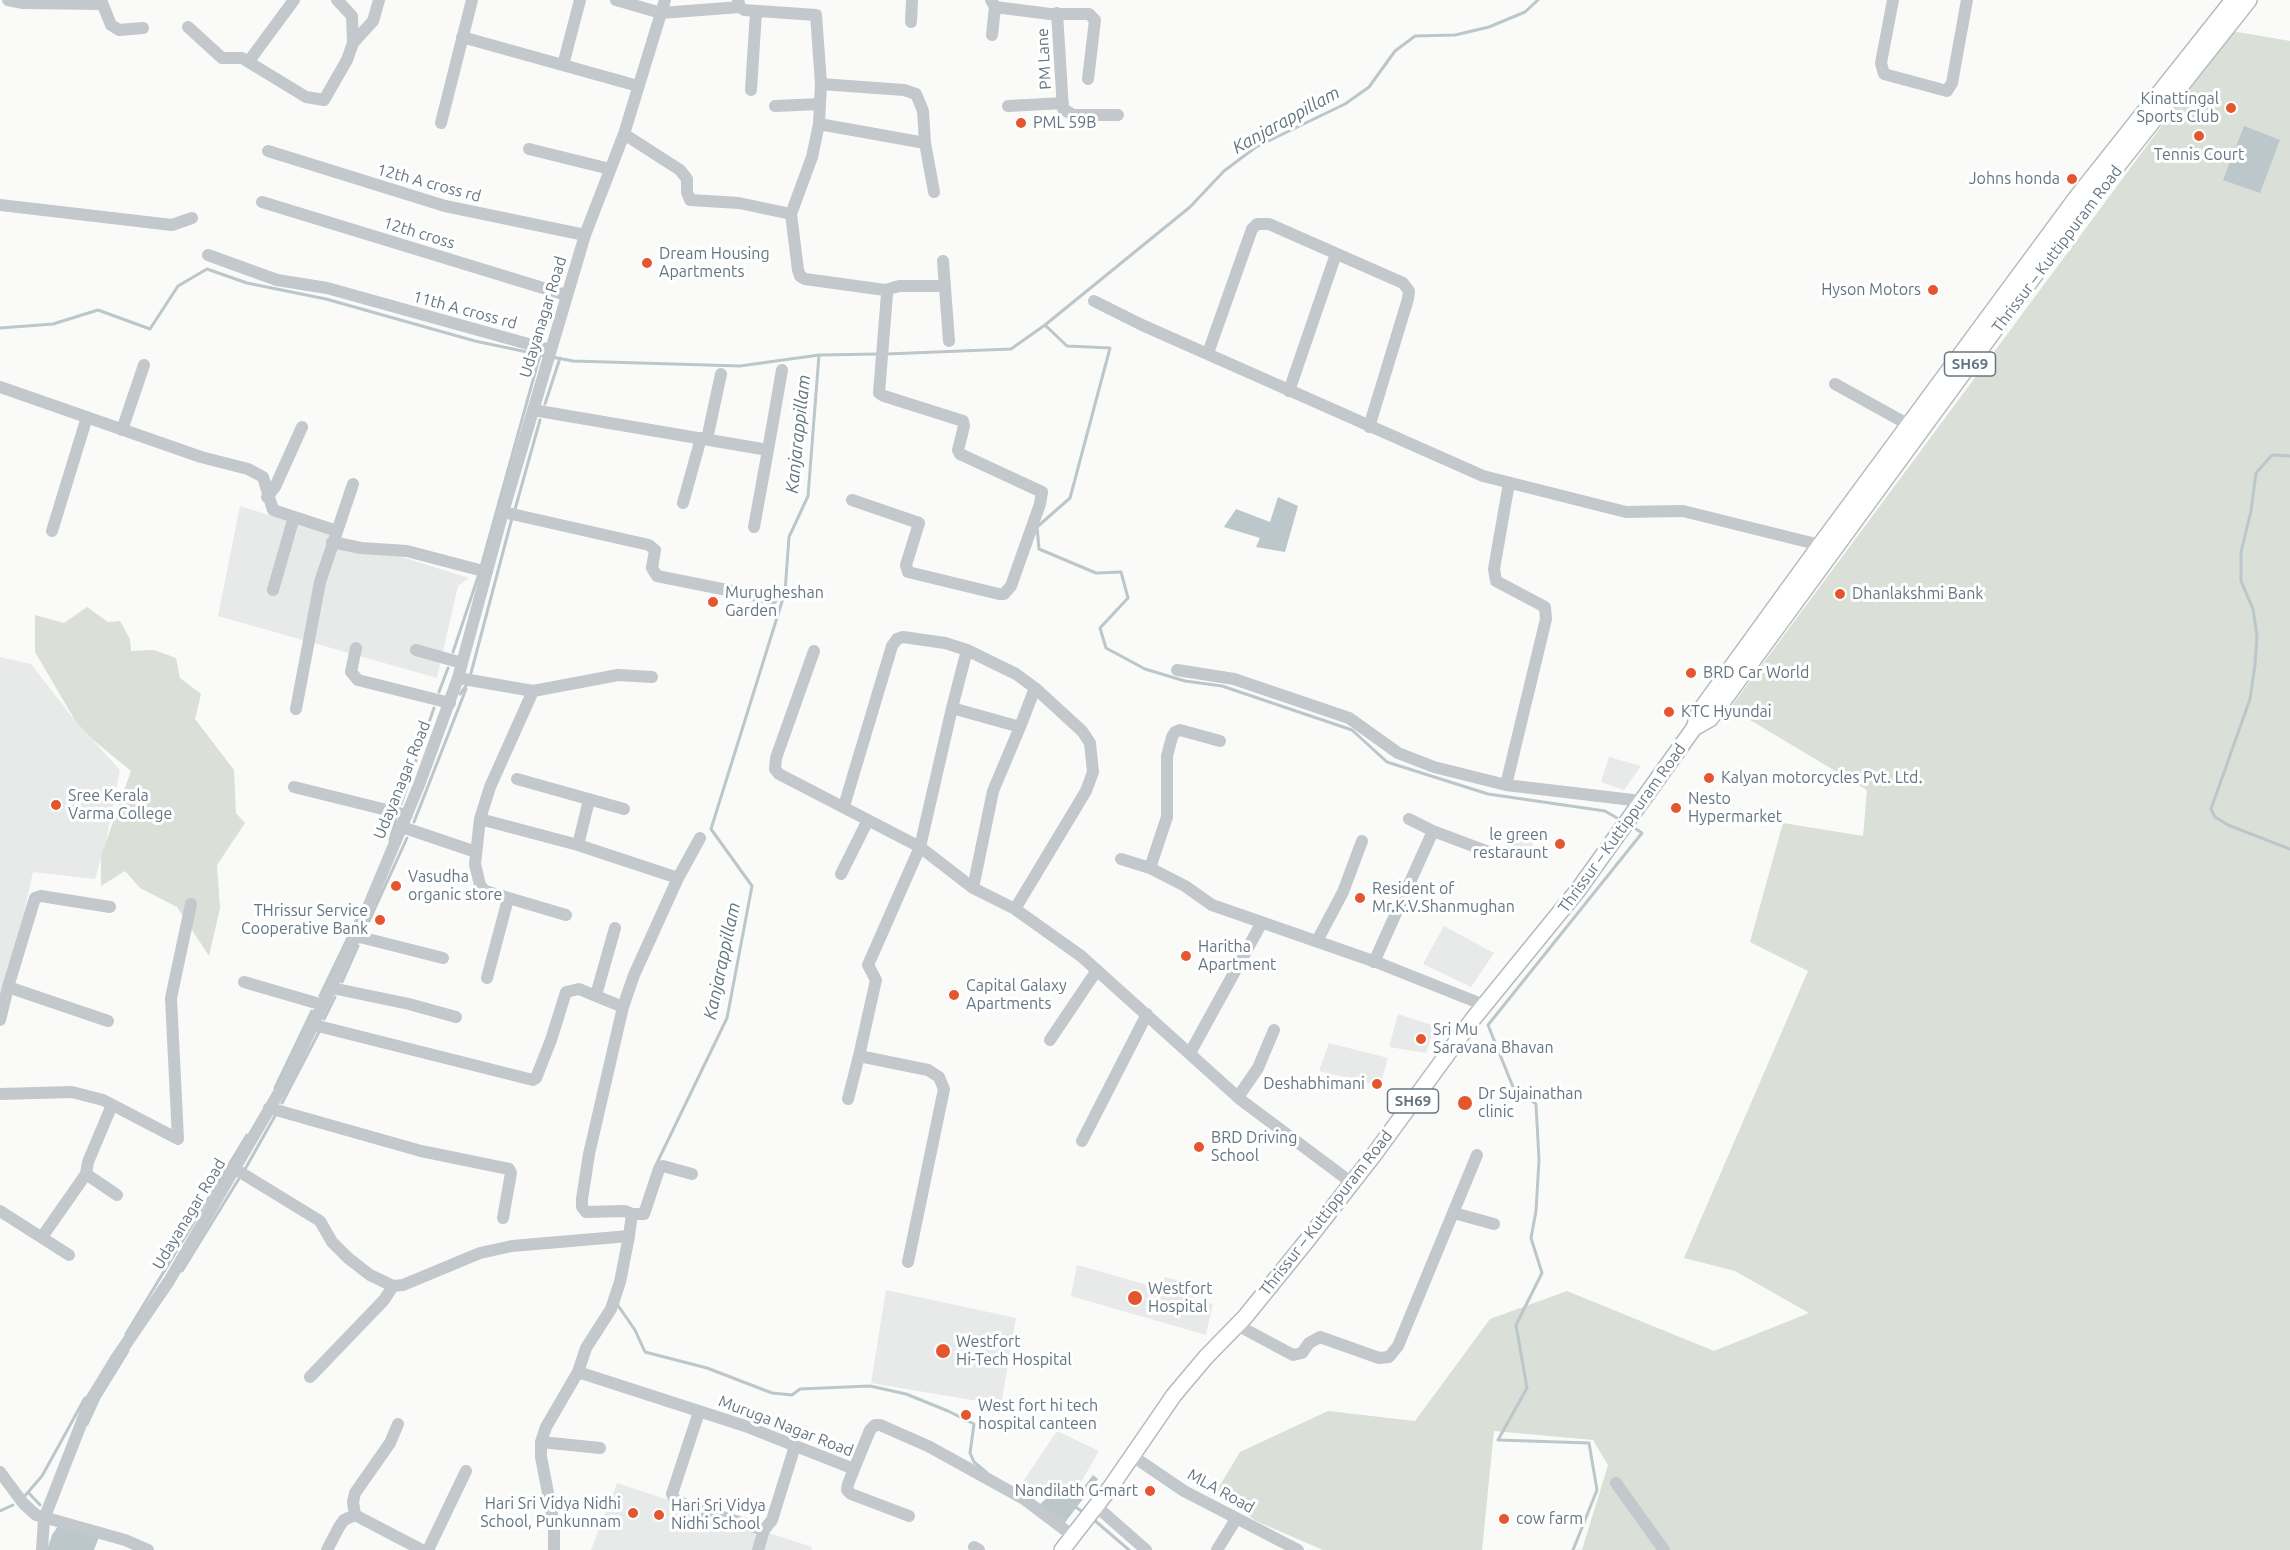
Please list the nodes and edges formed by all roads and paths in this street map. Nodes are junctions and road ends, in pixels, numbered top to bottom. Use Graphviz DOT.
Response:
graph roads {
  1 [pos="8,0"];
  2 [pos="294,0"];
  3 [pos="337,0"];
  4 [pos="379,0"];
  5 [pos="472,0"];
  6 [pos="580,0"];
  7 [pos="616,0"];
  8 [pos="912,0"];
  9 [pos="1893,0"];
  10 [pos="1967,0"];
  11 [pos="2234,0"];
  12 [pos="2249,0"];
  13 [pos="101,2"];
  14 [pos="739,4"];
  15 [pos="993,4"];
  16 [pos="663,6"];
  17 [pos="756,12"];
  18 [pos="1057,13"];
  19 [pos="911,22"];
  20 [pos="188,27"];
  21 [pos="143,28"];
  22 [pos="992,35"];
  23 [pos="462,37"];
  24 [pos="353,43"];
  25 [pos="249,61"];
  26 [pos="563,65"];
  27 [pos="1088,79"];
  28 [pos="821,84"];
  29 [pos="638,86"];
  30 [pos="751,90"];
  31 [pos="820,104"];
  32 [pos="1063,104"];
  33 [pos="775,106"];
  34 [pos="1008,106"];
  35 [pos="1118,115"];
  36 [pos="441,123"];
  37 [pos="819,124"];
  38 [pos="624,134"];
  39 [pos="925,143"];
  40 [pos="529,149"];
  41 [pos="268,150"];
  42 [pos="610,169"];
  43 [pos="934,192"];
  44 [pos="262,202"];
  45 [pos="0,205"];
  46 [pos="791,214"];
  47 [pos="192,218"];
  48 [pos="585,235"];
  49 [pos="1336,254"];
  50 [pos="208,255"];
  51 [pos="943,261"];
  52 [pos="945,286"];
  53 [pos="885,290"];
  54 [pos="566,296"];
  55 [pos="1094,301"];
  56 [pos="950,341"];
  57 [pos="1208,353"];
  58 [pos="549,354"];
  59 [pos="144,365"];
  60 [pos="782,370"];
  61 [pos="721,374"];
  62 [pos="1835,384"];
  63 [pos="0,387"];
  64 [pos="1289,391"];
  65 [pos="533,410"];
  66 [pos="87,417"];
  67 [pos="1909,425"];
  68 [pos="302,427"];
  69 [pos="1369,427"];
  70 [pos="122,430"];
  71 [pos="704,438"];
  72 [pos="768,450"];
  73 [pos="1509,483"];
  74 [pos="353,484"];
  75 [pos="267,497"];
  76 [pos="852,500"];
  77 [pos="683,503"];
  78 [pos="503,512"];
  79 [pos="294,517"];
  80 [pos="754,527"];
  81 [pos="52,531"];
  82 [pos="334,537"];
  83 [pos="1820,545"];
  84 [pos="481,570"];
  85 [pos="273,590"];
  86 [pos="772,599"];
  87 [pos="356,648"];
  88 [pos="416,650"];
  89 [pos="967,650"];
  90 [pos="814,651"];
  91 [pos="462,663"];
  92 [pos="1177,670"];
  93 [pos="652,677"];
  94 [pos="458,678"];
  95 [pos="1035,688"];
  96 [pos="533,691"];
  97 [pos="450,704"];
  98 [pos="952,708"];
  99 [pos="296,709"];
  100 [pos="1020,727"];
  101 [pos="1694,728"];
  102 [pos="1220,741"];
  103 [pos="516,779"];
  104 [pos="1506,785"];
  105 [pos="294,787"];
  106 [pos="589,801"];
  107 [pos="1641,801"];
  108 [pos="844,806"];
  109 [pos="624,809"];
  110 [pos="407,814"];
  111 [pos="480,819"];
  112 [pos="1409,819"];
  113 [pos="868,820"];
  114 [pos="402,827"];
  115 [pos="1433,831"];
  116 [pos="700,838"];
  117 [pos="1362,841"];
  118 [pos="578,845"];
  119 [pos="920,847"];
  120 [pos="476,852"];
  121 [pos="1489,852"];
  122 [pos="1120,859"];
  123 [pos="1150,868"];
  124 [pos="842,874"];
  125 [pos="678,878"];
  126 [pos="974,888"];
  127 [pos="508,899"];
  128 [pos="191,904"];
  129 [pos="110,907"];
  130 [pos="1015,909"];
  131 [pos="566,915"];
  132 [pos="1261,924"];
  133 [pos="615,928"];
  134 [pos="356,936"];
  135 [pos="1317,941"];
  136 [pos="443,958"];
  137 [pos="1374,962"];
  138 [pos="1097,970"];
  139 [pos="487,978"];
  140 [pos="244,982"];
  141 [pos="8,987"];
  142 [pos="332,988"];
  143 [pos="596,995"];
  144 [pos="323,1005"];
  145 [pos="1484,1005"];
  146 [pos="623,1006"];
  147 [pos="0,1013"];
  148 [pos="1147,1014"];
  149 [pos="456,1017"];
  150 [pos="108,1020"];
  151 [pos="314,1025"];
  152 [pos="1274,1030"];
  153 [pos="1050,1040"];
  154 [pos="1190,1053"];
  155 [pos="859,1056"];
  156 [pos="0,1094"];
  157 [pos="1238,1097"];
  158 [pos="848,1099"];
  159 [pos="112,1105"];
  160 [pos="269,1108"];
  161 [pos="1082,1142"];
  162 [pos="1477,1155"];
  163 [pos="235,1168"];
  164 [pos="86,1174"];
  165 [pos="692,1174"];
  166 [pos="1352,1183"];
  167 [pos="117,1195"];
  168 [pos="0,1212"];
  169 [pos="1454,1213"];
  170 [pos="637,1214"];
  171 [pos="503,1218"];
  172 [pos="1494,1224"];
  173 [pos="629,1236"];
  174 [pos="42,1238"];
  175 [pos="69,1255"];
  176 [pos="908,1262"];
  177 [pos="393,1286"];
  178 [pos="1237,1325"];
  179 [pos="578,1372"];
  180 [pos="310,1377"];
  181 [pos="699,1412"];
  182 [pos="398,1424"];
  183 [pos="542,1442"];
  184 [pos="795,1446"];
  185 [pos="600,1448"];
  186 [pos="1131,1455"];
  187 [pos="855,1469"];
  188 [pos="466,1471"];
  189 [pos="0,1472"];
  190 [pos="1616,1483"];
  191 [pos="1091,1513"];
  192 [pos="355,1515"];
  193 [pos="909,1516"];
  194 [pos="44,1519"];
  195 [pos="1236,1519"];
  196 [pos="764,1530"];
  197 [pos="1073,1536"];
  198 [pos="42,1550"];
  199 [pos="148,1550"];
  200 [pos="327,1550"];
  201 [pos="422,1550"];
  202 [pos="428,1550"];
  203 [pos="554,1550"];
  204 [pos="758,1550"];
  205 [pos="1062,1550"];
  206 [pos="1146,1550"];
  207 [pos="1217,1550"];
  208 [pos="1298,1550"];
  209 [pos="1664,1550"];
  1 -- 13 [label="street"];
  2 -- 25 [label="street"];
  3 -- 24 [label="street"];
  4 -- 24 [label="street"];
  5 -- 23 [label="street"];
  6 -- 26 [label="street"];
  7 -- 16 [label="street"];
  8 -- 19 [label="street"];
  9 -- 10 [label="street"];
  11 -- 67 [label="main road, Thrissur – Kuttippuram Road"];
  12 -- 101 [label="main road, Thrissur – Kuttippuram Road / SH69"];
  13 -- 21 [label="street"];
  14 -- 16 [label="street"];
  14 -- 17 [label="street"];
  15 -- 18 [label="street, PM Lane"];
  15 -- 22 [label="street, PM Lane"];
  16 -- 29 [label="street, Udayanagar Road"];
  17 -- 28 [label="street"];
  17 -- 30 [label="street"];
  18 -- 27 [label="street, PM Lane"];
  18 -- 32 [label="street, PM Lane"];
  20 -- 25 [label="street"];
  23 -- 26 [label="street"];
  23 -- 36 [label="street"];
  24 -- 25 [label="street"];
  26 -- 29 [label="street"];
  28 -- 31 [label="street"];
  28 -- 39 [label="street"];
  29 -- 38 [label="street, Udayanagar Road"];
  31 -- 33 [label="street"];
  31 -- 37 [label="street"];
  32 -- 34 [label="street, PM Lane"];
  32 -- 35 [label="street, PM Lane"];
  37 -- 39 [label="street"];
  37 -- 46 [label="street"];
  38 -- 42 [label="street, Udayanagar Road"];
  38 -- 46 [label="street"];
  39 -- 43 [label="street"];
  40 -- 42 [label="street"];
  41 -- 48 [label="street, 12th A cross rd"];
  42 -- 48 [label="street, Udayanagar Road"];
  44 -- 54 [label="street, 12th cross"];
  45 -- 47 [label="street"];
  46 -- 53 [label="street"];
  48 -- 54 [label="street, Udayanagar Road"];
  49 -- 57 [label="street"];
  49 -- 64 [label="street"];
  49 -- 69 [label="street"];
  50 -- 58 [label="street, 11th A cross rd"];
  51 -- 52 [label="street"];
  52 -- 53 [label="street"];
  52 -- 56 [label="street"];
  53 -- 76 [label="street"];
  54 -- 58 [label="street, Udayanagar Road"];
  55 -- 57 [label="street"];
  57 -- 64 [label="street"];
  58 -- 65 [label="street, Udayanagar Road"];
  59 -- 70 [label="street"];
  60 -- 72 [label="street"];
  61 -- 71 [label="street"];
  62 -- 67 [label="street"];
  63 -- 66 [label="street"];
  64 -- 69 [label="street"];
  65 -- 71 [label="street"];
  65 -- 78 [label="street, Udayanagar Road"];
  66 -- 70 [label="street"];
  66 -- 81 [label="street"];
  67 -- 83 [label="main road, Thrissur – Kuttippuram Road"];
  68 -- 75 [label="street"];
  69 -- 73 [label="street"];
  70 -- 75 [label="street"];
  71 -- 72 [label="street"];
  71 -- 77 [label="street"];
  72 -- 80 [label="street"];
  73 -- 83 [label="street"];
  73 -- 104 [label="street"];
  74 -- 82 [label="street"];
  75 -- 79 [label="street"];
  78 -- 84 [label="street, Udayanagar Road"];
  78 -- 86 [label="street"];
  79 -- 82 [label="street"];
  79 -- 85 [label="street"];
  82 -- 84 [label="street"];
  82 -- 99 [label="street"];
  83 -- 101 [label="main road, Thrissur – Kuttippuram Road"];
  84 -- 91 [label="street, Udayanagar Road"];
  87 -- 97 [label="street"];
  88 -- 91 [label="street"];
  89 -- 95 [label="street"];
  89 -- 98 [label="street"];
  89 -- 108 [label="street"];
  90 -- 108 [label="street"];
  91 -- 94 [label="street, Udayanagar Road"];
  92 -- 104 [label="street"];
  93 -- 96 [label="street"];
  94 -- 96 [label="street"];
  94 -- 97 [label="street, Udayanagar Road"];
  95 -- 100 [label="street"];
  95 -- 130 [label="street"];
  96 -- 111 [label="street"];
  97 -- 110 [label="street, Udayanagar Road"];
  98 -- 100 [label="street"];
  98 -- 119 [label="street"];
  100 -- 126 [label="street"];
  101 -- 107 [label="main road, Thrissur – Kuttippuram Road / SH69"];
  102 -- 123 [label="street"];
  103 -- 106 [label="street"];
  104 -- 107 [label="street"];
  105 -- 110 [label="street"];
  106 -- 109 [label="street"];
  106 -- 118 [label="street"];
  107 -- 145 [label="main road, Thrissur – Kuttippuram Road / SH69"];
  108 -- 113 [label="street"];
  110 -- 114 [label="street, Udayanagar Road"];
  111 -- 118 [label="street"];
  111 -- 120 [label="street"];
  112 -- 115 [label="street"];
  113 -- 119 [label="street"];
  113 -- 124 [label="street"];
  114 -- 120 [label="street"];
  114 -- 134 [label="street, Udayanagar Road"];
  115 -- 121 [label="street"];
  115 -- 137 [label="street"];
  116 -- 125 [label="street"];
  117 -- 135 [label="street"];
  118 -- 125 [label="street"];
  119 -- 126 [label="street"];
  119 -- 155 [label="street"];
  120 -- 127 [label="street"];
  122 -- 123 [label="street"];
  123 -- 132 [label="street"];
  125 -- 146 [label="street"];
  126 -- 130 [label="street"];
  127 -- 131 [label="street"];
  127 -- 139 [label="street"];
  128 -- 159 [label="street"];
  129 -- 141 [label="street"];
  130 -- 138 [label="street"];
  132 -- 135 [label="street"];
  132 -- 154 [label="street"];
  133 -- 143 [label="street"];
  134 -- 136 [label="street"];
  134 -- 142 [label="street, Udayanagar Road"];
  135 -- 137 [label="street"];
  137 -- 145 [label="street"];
  138 -- 148 [label="street"];
  138 -- 153 [label="street"];
  140 -- 144 [label="street"];
  141 -- 147 [label="street"];
  141 -- 150 [label="street"];
  142 -- 144 [label="street, Udayanagar Road"];
  142 -- 149 [label="street"];
  143 -- 146 [label="street"];
  143 -- 151 [label="street"];
  144 -- 151 [label="street, Udayanagar Road"];
  145 -- 166 [label="main road, Thrissur – Kuttippuram Road / SH69"];
  146 -- 170 [label="street"];
  148 -- 154 [label="street"];
  148 -- 161 [label="street"];
  151 -- 160 [label="street, Udayanagar Road"];
  152 -- 157 [label="street"];
  154 -- 157 [label="street"];
  155 -- 158 [label="street"];
  155 -- 176 [label="street"];
  156 -- 159 [label="street"];
  157 -- 166 [label="street"];
  159 -- 164 [label="street"];
  160 -- 163 [label="street, Udayanagar Road"];
  160 -- 171 [label="street"];
  162 -- 169 [label="street"];
  163 -- 177 [label="street"];
  163 -- 194 [label="street, Udayanagar Road"];
  164 -- 167 [label="street"];
  164 -- 174 [label="street"];
  165 -- 170 [label="street"];
  166 -- 178 [label="main road, Thrissur – Kuttippuram Road / SH69"];
  168 -- 174 [label="street"];
  169 -- 172 [label="street"];
  169 -- 178 [label="street"];
  170 -- 173 [label="street"];
  173 -- 177 [label="street"];
  173 -- 179 [label="street"];
  174 -- 175 [label="street"];
  177 -- 180 [label="street"];
  178 -- 186 [label="main road, Thrissur – Kuttippuram Road / SH69"];
  179 -- 181 [label="street, Muruga Nagar Road"];
  179 -- 183 [label="street"];
  181 -- 184 [label="street, Muruga Nagar Road"];
  181 -- 196 [label="street"];
  182 -- 192 [label="street"];
  183 -- 185 [label="street"];
  183 -- 203 [label="street"];
  184 -- 187 [label="street, Muruga Nagar Road"];
  184 -- 196 [label="street"];
  186 -- 191 [label="main road, Thrissur – Kuttippuram Road / SH69"];
  186 -- 195 [label="street, MLA Road"];
  187 -- 193 [label="street"];
  187 -- 197 [label="street, Muruga Nagar Road"];
  188 -- 202 [label="street"];
  189 -- 194 [label="street"];
  190 -- 209 [label="street"];
  191 -- 197 [label="main road, Thrissur – Kuttippuram Road / SH69"];
  191 -- 206 [label="street"];
  192 -- 200 [label="street"];
  192 -- 201 [label="street"];
  194 -- 198 [label="street, Udayanagar Road"];
  194 -- 199 [label="street"];
  195 -- 207 [label="street"];
  195 -- 208 [label="street, MLA Road"];
  196 -- 204 [label="street"];
  197 -- 205 [label="main road, Thrissur – Kuttippuram Road / SH69"];
}
